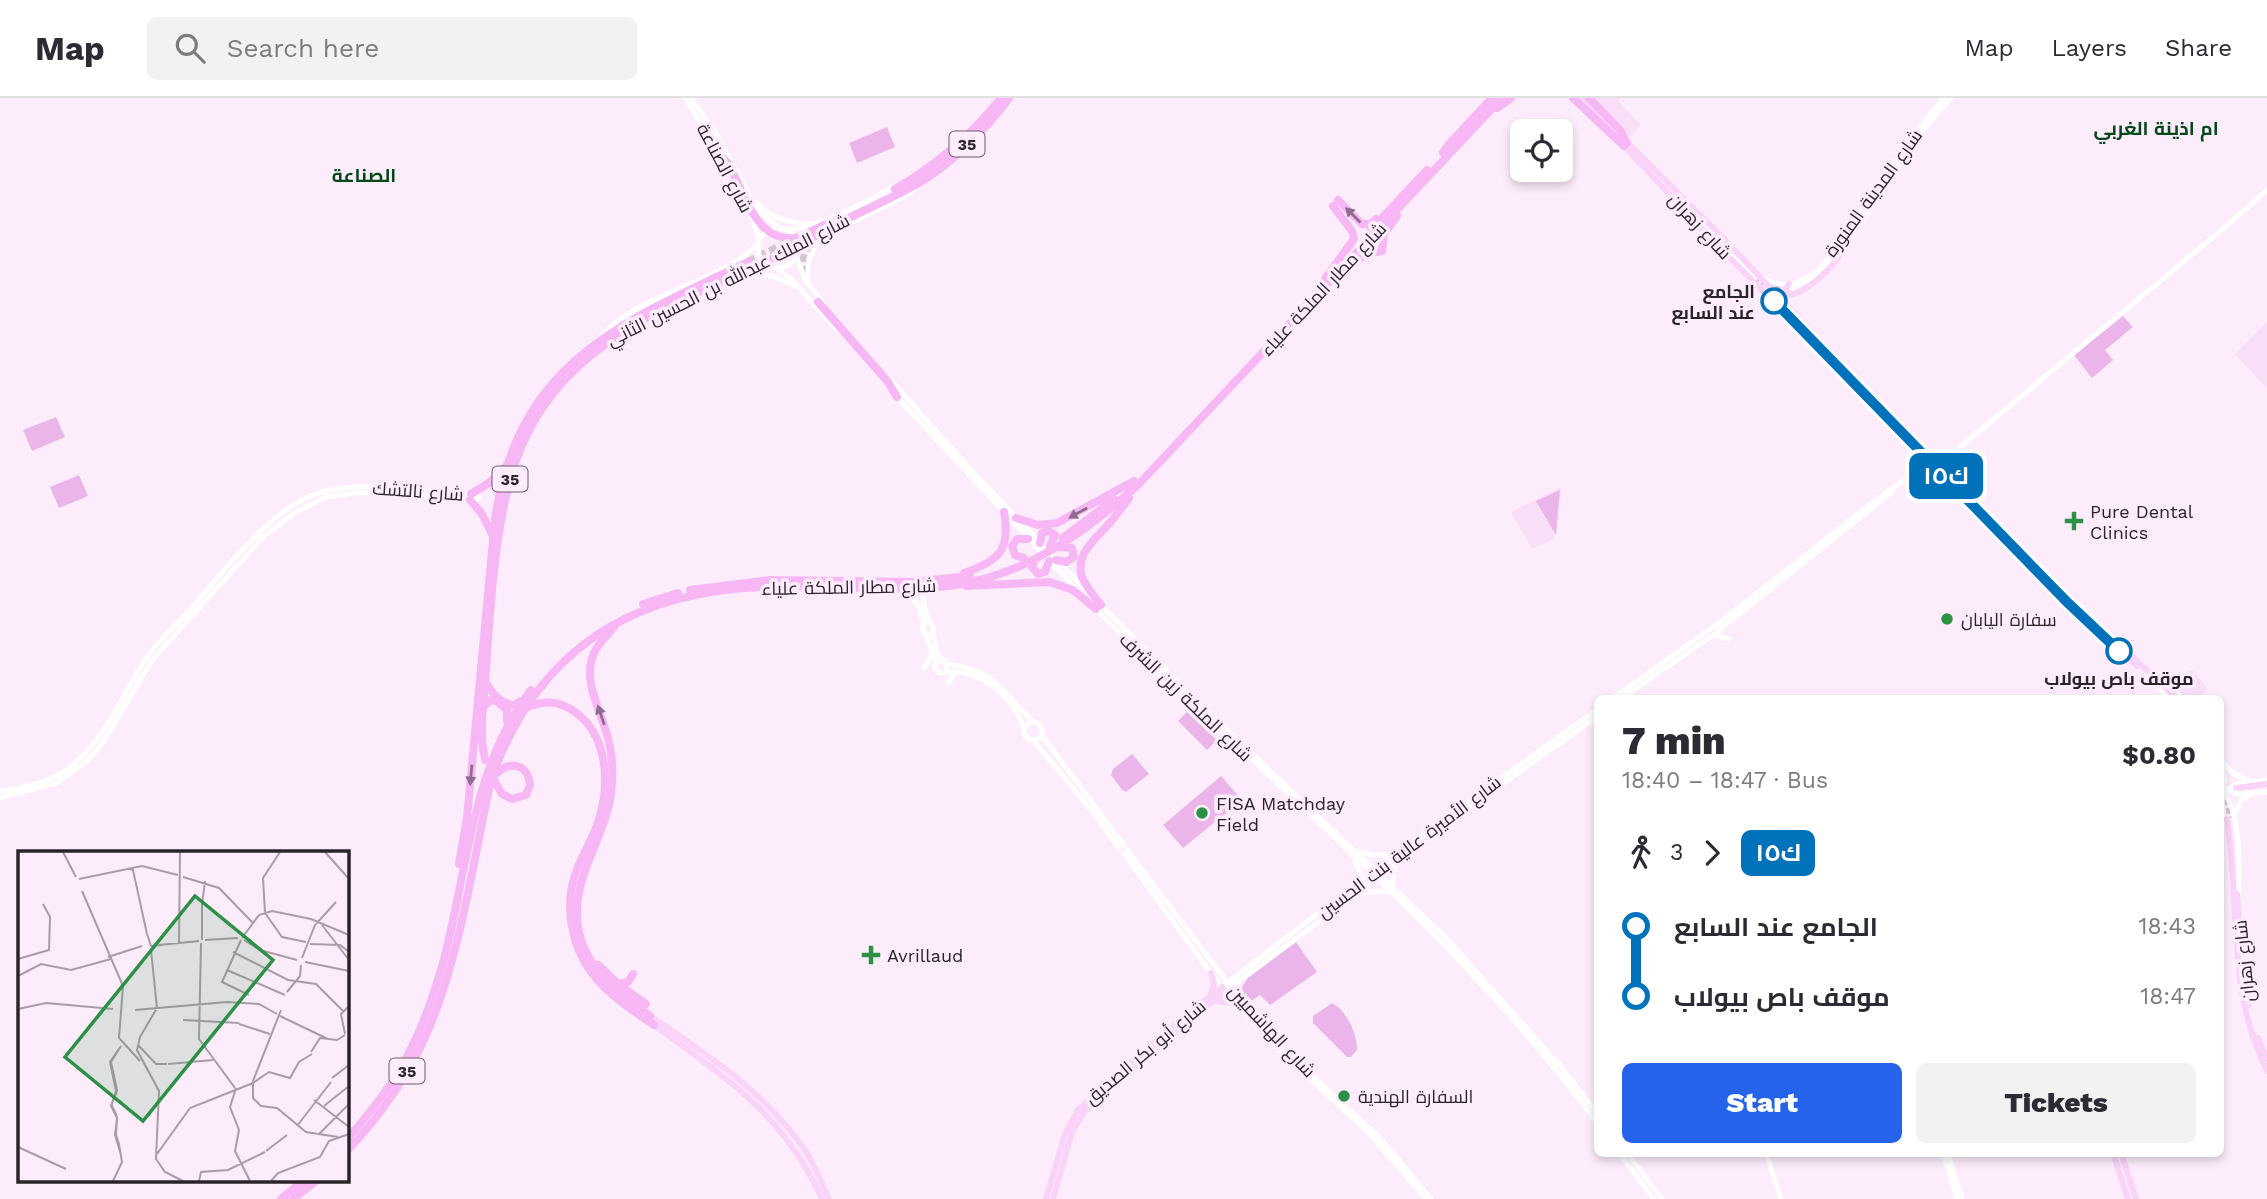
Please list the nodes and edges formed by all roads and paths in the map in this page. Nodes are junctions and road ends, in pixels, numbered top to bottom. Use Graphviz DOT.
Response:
graph roads {
  1 [pos="685,98"];
  2 [pos="691,98"];
  3 [pos="1001,98"];
  4 [pos="1009,98"];
  5 [pos="1494,98"];
  6 [pos="1507,98"];
  7 [pos="1578,98"];
  8 [pos="1589,98"];
  9 [pos="1944,98"];
  10 [pos="1951,98"];
  11 [pos="1625,145"];
  12 [pos="721,156"];
  13 [pos="1444,156"];
  14 [pos="920,179"];
  15 [pos="2267,190"];
  16 [pos="1408,193"];
  17 [pos="747,195"];
  18 [pos="762,216"];
  19 [pos="1698,222"];
  20 [pos="755,223"];
  21 [pos="782,229"];
  22 [pos="818,230"];
  23 [pos="1849,238"];
  24 [pos="759,242"];
  25 [pos="797,254"];
  26 [pos="745,260"];
  27 [pos="774,267"];
  28 [pos="756,272"];
  29 [pos="747,275"];
  30 [pos="802,275"];
  31 [pos="1757,277"];
  32 [pos="791,279"];
  33 [pos="1327,281"];
  34 [pos="807,283"];
  35 [pos="1791,286"];
  36 [pos="1807,288"];
  37 [pos="801,289"];
  38 [pos="818,302"];
  39 [pos="1790,309"];
  40 [pos="636,323"];
  41 [pos="598,340"];
  42 [pos="897,397"];
  43 [pos="1947,456"];
  44 [pos="509,462"];
  45 [pos="1136,482"];
  46 [pos="1957,486"];
  47 [pos="471,497"];
  48 [pos="1004,512"];
  49 [pos="1016,518"];
  50 [pos="493,536"];
  51 [pos="1028,539"];
  52 [pos="1048,551"];
  53 [pos="1029,559"];
  54 [pos="957,581"];
  55 [pos="927,587"];
  56 [pos="904,589"];
  57 [pos="1098,607"];
  58 [pos="616,623"];
  59 [pos="931,623"];
  60 [pos="924,624"];
  61 [pos="933,632"];
  62 [pos="926,635"];
  63 [pos="1713,635"];
  64 [pos="1729,639"];
  65 [pos="933,653"];
  66 [pos="945,663"];
  67 [pos="936,664"];
  68 [pos="924,668"];
  69 [pos="946,671"];
  70 [pos="958,671"];
  71 [pos="485,681"];
  72 [pos="948,683"];
  73 [pos="1617,695"];
  74 [pos="1626,695"];
  75 [pos="2171,695"];
  76 [pos="524,704"];
  77 [pos="483,707"];
  78 [pos="1594,712"];
  79 [pos="1594,719"];
  80 [pos="1033,722"];
  81 [pos="1024,730"];
  82 [pos="507,732"];
  83 [pos="1041,734"];
  84 [pos="1034,740"];
  85 [pos="485,760"];
  86 [pos="2224,765"];
  87 [pos="493,781"];
  88 [pos="2252,782"];
  89 [pos="2267,786"];
  90 [pos="1492,787"];
  91 [pos="2224,789"];
  92 [pos="2224,790"];
  93 [pos="2237,790"];
  94 [pos="0,792"];
  95 [pos="2224,793"];
  96 [pos="2257,793"];
  97 [pos="0,798"];
  98 [pos="2224,820"];
  99 [pos="2231,820"];
  100 [pos="1345,848"];
  101 [pos="1124,849"];
  102 [pos="1356,850"];
  103 [pos="1396,857"];
  104 [pos="1376,874"];
  105 [pos="576,883"];
  106 [pos="1391,889"];
  107 [pos="1357,890"];
  108 [pos="458,896"];
  109 [pos="2236,908"];
  110 [pos="593,962"];
  111 [pos="1214,971"];
  112 [pos="633,974"];
  113 [pos="1239,977"];
  114 [pos="618,985"];
  115 [pos="1226,987"];
  116 [pos="1212,999"];
  117 [pos="1237,1001"];
  118 [pos="646,1004"];
  119 [pos="650,1016"];
  120 [pos="654,1025"];
  121 [pos="682,1030"];
  122 [pos="1163,1039"];
  123 [pos="688,1045"];
  124 [pos="2267,1059"];
  125 [pos="695,1061"];
  126 [pos="2267,1071"];
  127 [pos="768,1106"];
  128 [pos="779,1109"];
  129 [pos="1594,1109"];
  130 [pos="1594,1119"];
  131 [pos="348,1138"];
  132 [pos="348,1150"];
  133 [pos="1622,1157"];
  134 [pos="1630,1157"];
  135 [pos="1767,1157"];
  136 [pos="1946,1157"];
  137 [pos="1946,1157"];
  138 [pos="2114,1157"];
  139 [pos="2122,1157"];
  140 [pos="302,1182"];
  141 [pos="314,1182"];
  142 [pos="281,1199"];
  143 [pos="293,1199"];
  144 [pos="822,1199"];
  145 [pos="829,1199"];
  146 [pos="1046,1199"];
  147 [pos="1053,1199"];
  148 [pos="1426,1199"];
  149 [pos="1431,1199"];
  150 [pos="1654,1199"];
  151 [pos="1662,1199"];
  152 [pos="1781,1199"];
  153 [pos="1957,1199"];
  154 [pos="1962,1199"];
  155 [pos="2128,1199"];
  156 [pos="2136,1199"];
  1 -- 12 [label="main road, شارع الصناعة"];
  2 -- 17 [label="main road, شارع الصناعة"];
  3 -- 14 [label="highway, شارع الملك عبدالله بن الحسين الثاني / 35"];
  4 -- 14 [label="highway, شارع الملك عبدالله بن الحسين الثاني / 35"];
  5 -- 13 [label="highway, شارع مطار الملكة علياء"];
  6 -- 13 [label="highway, شارع مطار الملكة علياء"];
  6 -- 13 [label="highway"];
  7 -- 11 [label="highway"];
  8 -- 11 [label="highway"];
  9 -- 35 [label="main road, شارع المدينة المنورة"];
  10 -- 23 [label="main road, شارع المدينة المنورة"];
  11 -- 19 [label="main road, شارع زهران"];
  11 -- 31 [label="main road, شارع زهران"];
  12 -- 17 [label="highway"];
  12 -- 20 [label="main road, شارع الصناعة"];
  13 -- 16 [label="highway, شارع مطار الملكة علياء"];
  14 -- 22 [label="highway, شارع الملك عبدالله بن الحسين الثاني / 35"];
  14 -- 22 [label="main road"];
  15 -- 43 [label="main road"];
  16 -- 33 [label="highway, شارع مطار الملكة علياء"];
  16 -- 33 [label="highway"];
  16 -- 33 [label="highway, one-way"];
  17 -- 18 [label="main road, شارع الصناعة"];
  17 -- 22 [label="main road"];
  17 -- 22 [label="highway"];
  18 -- 20 [label="main road"];
  18 -- 21 [label="main road, شارع الصناعة"];
  19 -- 31 [label="main road"];
  19 -- 39 [label="main road, شارع زهران"];
  20 -- 24 [label="main road, شارع الصناعة"];
  21 -- 22 [label="main road"];
  21 -- 24 [label="main road"];
  21 -- 25 [label="main road"];
  22 -- 25 [label="main road"];
  22 -- 34 [label="main road"];
  22 -- 40 [label="highway, شارع الملك عبدالله بن الحسين الثاني / 35"];
  23 -- 35 [label="main road, شارع المدينة المنورة"];
  23 -- 36 [label="main road"];
  24 -- 26 [label="main road"];
  24 -- 27 [label="main road"];
  25 -- 27 [label="main road"];
  25 -- 30 [label="main road, شارع الملكة زين الشرف"];
  26 -- 28 [label="main road"];
  26 -- 41 [label="highway, شارع الملك عبدالله بن الحسين الثاني / 35"];
  26 -- 41 [label="main road"];
  27 -- 28 [label="main road"];
  27 -- 32 [label="main road, شارع الملكة زين الشرف"];
  28 -- 29 [label="main road"];
  29 -- 37 [label="main road"];
  29 -- 40 [label="main road"];
  30 -- 32 [label="main road"];
  30 -- 34 [label="main road, شارع الملكة زين الشرف"];
  31 -- 35 [label="main road"];
  31 -- 39 [label="main road, شارع زهران"];
  32 -- 37 [label="main road, شارع الملكة زين الشرف"];
  33 -- 45 [label="highway, شارع مطار الملكة علياء"];
  34 -- 49 [label="main road, شارع الملكة زين الشرف"];
  35 -- 36 [label="main road"];
  36 -- 39 [label="main road"];
  37 -- 42 [label="main road, شارع الملكة زين الشرف"];
  38 -- 42 [label="highway"];
  40 -- 71 [label="highway, شارع الملك عبدالله بن الحسين الثاني / 35"];
  41 -- 44 [label="highway, شارع الملك عبدالله بن الحسين الثاني / 35"];
  42 -- 48 [label="main road, شارع الملكة زين الشرف"];
  44 -- 47 [label="highway"];
  44 -- 50 [label="highway, شارع الملك عبدالله بن الحسين الثاني / 35"];
  45 -- 49 [label="highway, one-way"];
  45 -- 52 [label="highway, شارع مطار الملكة علياء"];
  45 -- 57 [label="highway"];
  46 -- 75 [label="main road"];
  47 -- 50 [label="highway"];
  47 -- 94 [label="main road, شارع نالتشك"];
  47 -- 97 [label="main road, شارع نالتشك"];
  48 -- 51 [label="main road, شارع الملكة زين الشرف"];
  48 -- 54 [label="highway"];
  49 -- 52 [label="main road, شارع الملكة زين الشرف"];
  50 -- 108 [label="highway, شارع الملك عبدالله بن الحسين الثاني / 35, one-way"];
  51 -- 52 [label="main road, شارع الملكة زين الشرف"];
  51 -- 53 [label="highway"];
  52 -- 53 [label="highway, شارع مطار الملكة علياء"];
  52 -- 53 [label="highway"];
  52 -- 57 [label="main road, شارع الملكة زين الشرف"];
  53 -- 54 [label="highway, شارع مطار الملكة علياء"];
  54 -- 55 [label="highway, شارع مطار الملكة علياء"];
  54 -- 57 [label="highway"];
  54 -- 76 [label="highway, شارع مطار الملكة علياء"];
  55 -- 56 [label="highway, شارع مطار الملكة علياء"];
  55 -- 59 [label="main road"];
  56 -- 58 [label="highway, شارع مطار الملكة علياء"];
  56 -- 60 [label="main road"];
  57 -- 100 [label="main road, شارع الملكة زين الشرف"];
  57 -- 102 [label="main road, شارع الملكة زين الشرف"];
  58 -- 76 [label="highway, شارع مطار الملكة علياء"];
  105 -- 58 [label="highway, one-way"];
  59 -- 60 [label="main road"];
  59 -- 61 [label="main road"];
  60 -- 62 [label="main road"];
  61 -- 62 [label="main road"];
  61 -- 66 [label="main road"];
  62 -- 65 [label="main road"];
  63 -- 64 [label="main road"];
  63 -- 73 [label="main road"];
  63 -- 74 [label="main road"];
  65 -- 67 [label="main road"];
  65 -- 68 [label="main road"];
  66 -- 67 [label="main road"];
  66 -- 69 [label="main road"];
  66 -- 80 [label="main road"];
  67 -- 69 [label="main road"];
  69 -- 70 [label="main road"];
  70 -- 72 [label="main road"];
  70 -- 81 [label="main road"];
  71 -- 76 [label="highway"];
  71 -- 77 [label="highway, شارع الملك عبدالله بن الحسين الثاني / 35"];
  76 -- 82 [label="highway, شارع مطار الملكة علياء"];
  76 -- 105 [label="highway"];
  77 -- 82 [label="highway"];
  77 -- 85 [label="highway, شارع الملك عبدالله بن الحسين الثاني / 35"];
  78 -- 90 [label="main road, شارع الأميرة عالية بنت الحسين"];
  79 -- 90 [label="main road, شارع الأميرة عالية بنت الحسين"];
  80 -- 81 [label="main road"];
  80 -- 83 [label="main road"];
  81 -- 84 [label="main road"];
  82 -- 87 [label="highway, شارع مطار الملكة علياء / 35"];
  82 -- 108 [label="highway, شارع مطار الملكة علياء / 35"];
  83 -- 84 [label="main road"];
  83 -- 101 [label="main road, شارع الهاشميين"];
  84 -- 101 [label="main road, شارع الهاشميين"];
  86 -- 88 [label="main road"];
  87 -- 87 [label="highway"];
  87 -- 132 [label="highway, شارع مطار الملكة علياء / 35"];
  88 -- 89 [label="main road"];
  88 -- 91 [label="main road"];
  89 -- 93 [label="main road"];
  89 -- 96 [label="main road"];
  90 -- 103 [label="main road, شارع الأميرة عالية بنت الحسين"];
  92 -- 96 [label="main road"];
  95 -- 99 [label="main road"];
  96 -- 99 [label="main road"];
  98 -- 109 [label="main road"];
  99 -- 109 [label="main road, شارع زهران"];
  100 -- 104 [label="main road, شارع الملكة زين الشرف"];
  100 -- 107 [label="main road"];
  101 -- 111 [label="main road, شارع الهاشميين"];
  102 -- 103 [label="main road"];
  102 -- 104 [label="main road, شارع الملكة زين الشرف"];
  103 -- 104 [label="main road, شارع الأميرة عالية بنت الحسين"];
  103 -- 106 [label="main road"];
  104 -- 106 [label="main road, شارع الملكة زين الشرف"];
  104 -- 107 [label="main road, شارع الأميرة عالية بنت الحسين"];
  105 -- 110 [label="highway"];
  105 -- 120 [label="highway"];
  106 -- 107 [label="main road"];
  106 -- 129 [label="main road, شارع الملكة زين الشرف"];
  106 -- 130 [label="main road, شارع الملكة زين الشرف"];
  107 -- 113 [label="main road, شارع الأميرة عالية بنت الحسين"];
  108 -- 131 [label="highway, شارع مطار الملكة علياء / 35"];
  109 -- 124 [label="main road, شارع زهران"];
  109 -- 126 [label="main road, شارع زهران"];
  110 -- 114 [label="highway"];
  110 -- 119 [label="highway"];
  111 -- 113 [label="main road"];
  111 -- 115 [label="main road, شارع الهاشميين"];
  111 -- 116 [label="main road"];
  112 -- 114 [label="highway"];
  113 -- 115 [label="main road, شارع الأميرة عالية بنت الحسين"];
  113 -- 117 [label="main road"];
  114 -- 118 [label="highway"];
  115 -- 116 [label="main road, شارع أبو بكر الصديق"];
  115 -- 117 [label="main road, شارع الهاشميين"];
  116 -- 117 [label="main road"];
  116 -- 122 [label="main road, شارع أبو بكر الصديق"];
  117 -- 148 [label="main road, شارع الهاشميين"];
  117 -- 149 [label="main road, شارع الهاشميين"];
  119 -- 123 [label="main road"];
  120 -- 123 [label="main road"];
  121 -- 123 [label="main road"];
  122 -- 146 [label="main road, شارع أبو بكر الصديق"];
  122 -- 147 [label="main road, شارع أبو بكر الصديق"];
  123 -- 125 [label="main road"];
  123 -- 127 [label="main road"];
  123 -- 144 [label="main road"];
  127 -- 128 [label="main road"];
  127 -- 145 [label="main road"];
  133 -- 150 [label="main road"];
  134 -- 151 [label="main road"];
  135 -- 152 [label="main road"];
  136 -- 153 [label="main road"];
  137 -- 154 [label="main road"];
  138 -- 155 [label="main road"];
  139 -- 156 [label="main road"];
  140 -- 142 [label="highway"];
  141 -- 143 [label="highway"];
}
